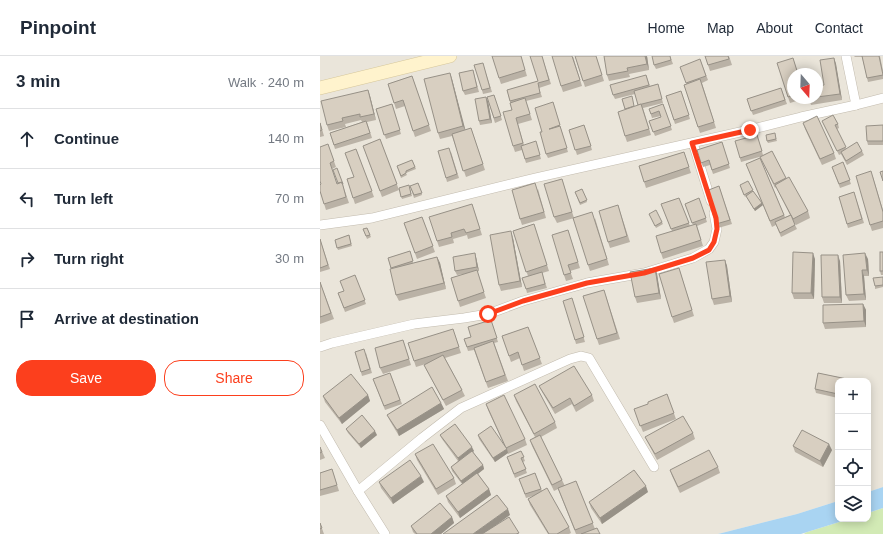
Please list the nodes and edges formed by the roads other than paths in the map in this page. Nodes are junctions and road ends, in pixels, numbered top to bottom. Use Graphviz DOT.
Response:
graph roads {
  1 [pos="450,56"];
  2 [pos="846,56"];
  3 [pos="320,88"];
  4 [pos="883,98"];
  5 [pos="856,105"];
  6 [pos="692,143"];
  7 [pos="320,225"];
  8 [pos="320,347"];
  9 [pos="320,425"];
  10 [pos="654,467"];
  11 [pos="358,491"];
  12 [pos="385,534"];
  1 -- 3 [label="street"];
  2 -- 5 [label="street"];
  4 -- 5 [label="street"];
  5 -- 6 [label="street"];
  6 -- 7 [label="street"];
  6 -- 8 [label="street"];
  9 -- 11 [label="street"];
  10 -- 11 [label="street"];
  11 -- 12 [label="street"];
}
